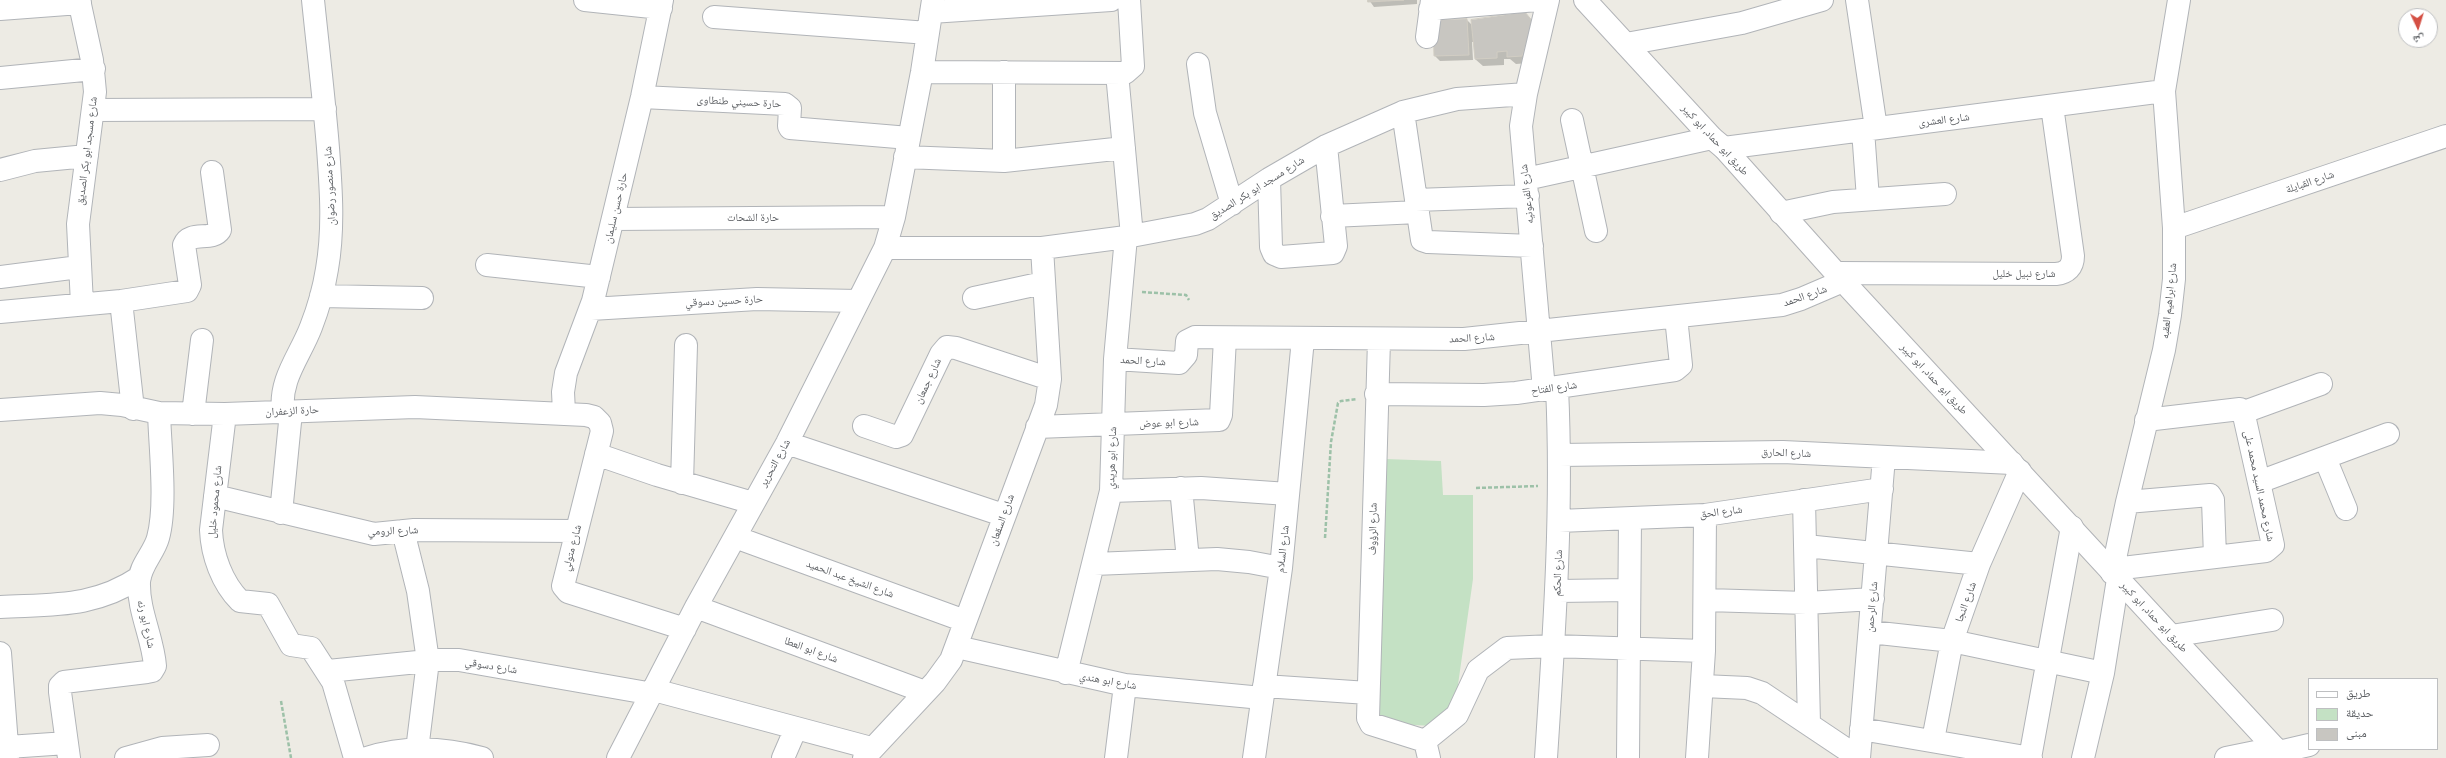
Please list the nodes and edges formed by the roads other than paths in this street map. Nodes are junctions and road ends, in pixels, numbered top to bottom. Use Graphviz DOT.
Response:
graph roads {
  1 [pos="313,0"];
  2 [pos="584,0"];
  3 [pos="1111,0"];
  4 [pos="1129,0"];
  5 [pos="1537,0"];
  6 [pos="1548,0"];
  7 [pos="1585,0"];
  8 [pos="1822,0"];
  9 [pos="1857,0"];
  10 [pos="2179,0"];
  11 [pos="80,1"];
  12 [pos="662,4"];
  13 [pos="1431,4"];
  14 [pos="932,6"];
  15 [pos="0,9"];
  16 [pos="714,17"];
  17 [pos="928,33"];
  18 [pos="1427,37"];
  19 [pos="1626,44"];
  20 [pos="1198,64"];
  21 [pos="1125,67"];
  22 [pos="94,69"];
  23 [pos="922,72"];
  24 [pos="1004,72"];
  25 [pos="0,78"];
  26 [pos="2164,91"];
  27 [pos="1526,94"];
  28 [pos="642,97"];
  29 [pos="2052,106"];
  30 [pos="325,109"];
  31 [pos="93,110"];
  32 [pos="1403,112"];
  33 [pos="1572,120"];
  34 [pos="1870,129"];
  35 [pos="2446,136"];
  36 [pos="1718,143"];
  37 [pos="1326,146"];
  38 [pos="907,148"];
  39 [pos="1124,148"];
  40 [pos="87,156"];
  41 [pos="1004,160"];
  42 [pos="1583,167"];
  43 [pos="0,170"];
  44 [pos="212,172"];
  45 [pos="1269,179"];
  46 [pos="1527,188"];
  47 [pos="1945,194"];
  48 [pos="1868,199"];
  49 [pos="1232,204"];
  50 [pos="1417,206"];
  51 [pos="1781,213"];
  52 [pos="1332,216"];
  53 [pos="894,217"];
  54 [pos="613,219"];
  55 [pos="2174,228"];
  56 [pos="1596,231"];
  57 [pos="1129,237"];
  58 [pos="1532,246"];
  59 [pos="884,248"];
  60 [pos="1042,248"];
  61 [pos="487,265"];
  62 [pos="79,267"];
  63 [pos="0,277"];
  64 [pos="599,277"];
  65 [pos="1839,277"];
  66 [pos="1043,283"];
  67 [pos="321,296"];
  68 [pos="422,298"];
  69 [pos="974,298"];
  70 [pos="121,301"];
  71 [pos="858,301"];
  72 [pos="82,304"];
  73 [pos="591,308"];
  74 [pos="0,312"];
  75 [pos="1676,317"];
  76 [pos="1540,333"];
  77 [pos="1225,338"];
  78 [pos="1303,339"];
  79 [pos="202,340"];
  80 [pos="1379,340"];
  81 [pos="686,345"];
  82 [pos="1115,359"];
  83 [pos="1050,379"];
  84 [pos="2321,384"];
  85 [pos="1550,389"];
  86 [pos="1376,396"];
  87 [pos="133,409"];
  88 [pos="0,410"];
  89 [pos="287,412"];
  90 [pos="564,412"];
  91 [pos="2244,412"];
  92 [pos="159,413"];
  93 [pos="193,414"];
  94 [pos="225,414"];
  95 [pos="586,415"];
  96 [pos="2146,420"];
  97 [pos="1114,425"];
  98 [pos="864,426"];
  99 [pos="1037,427"];
  100 [pos="2388,434"];
  101 [pos="787,443"];
  102 [pos="596,454"];
  103 [pos="1560,455"];
  104 [pos="1884,457"];
  105 [pos="2325,458"];
  106 [pos="2016,467"];
  107 [pos="2259,482"];
  108 [pos="682,483"];
  109 [pos="1181,488"];
  110 [pos="1882,489"];
  111 [pos="1111,492"];
  112 [pos="1288,494"];
  113 [pos="215,496"];
  114 [pos="1804,500"];
  115 [pos="2127,502"];
  116 [pos="753,503"];
  117 [pos="2346,509"];
  118 [pos="281,513"];
  119 [pos="1003,515"];
  120 [pos="1706,515"];
  121 [pos="1630,519"];
  122 [pos="1559,521"];
  123 [pos="2072,527"];
  124 [pos="576,530"];
  125 [pos="403,531"];
  126 [pos="735,537"];
  127 [pos="1806,546"];
  128 [pos="1877,553"];
  129 [pos="2215,557"];
  130 [pos="1188,560"];
  131 [pos="1094,564"];
  132 [pos="1979,564"];
  133 [pos="1281,568"];
  134 [pos="2115,574"];
  135 [pos="140,577"];
  136 [pos="1629,590"];
  137 [pos="1558,591"];
  138 [pos="1873,599"];
  139 [pos="1706,600"];
  140 [pos="0,603"];
  141 [pos="1807,603"];
  142 [pos="696,607"];
  143 [pos="2272,620"];
  144 [pos="965,621"];
  145 [pos="685,629"];
  146 [pos="1870,632"];
  147 [pos="2171,636"];
  148 [pos="1952,641"];
  149 [pos="1553,646"];
  150 [pos="957,647"];
  151 [pos="1628,649"];
  152 [pos="1704,651"];
  153 [pos="0,653"];
  154 [pos="428,661"];
  155 [pos="2048,661"];
  156 [pos="328,671"];
  157 [pos="1066,673"];
  158 [pos="2103,673"];
  159 [pos="1125,685"];
  160 [pos="1703,686"];
  161 [pos="653,692"];
  162 [pos="926,692"];
  163 [pos="1263,692"];
  164 [pos="1368,693"];
  165 [pos="1809,724"];
  166 [pos="796,728"];
  167 [pos="1861,729"];
  168 [pos="1933,740"];
  169 [pos="208,745"];
  170 [pos="2308,745"];
  171 [pos="68,750"];
  172 [pos="417,750"];
  173 [pos="1427,750"];
  174 [pos="8,752"];
  175 [pos="868,753"];
  176 [pos="2279,753"];
  177 [pos="155,754"];
  178 [pos="391,755"];
  179 [pos="126,758"];
  180 [pos="355,758"];
  181 [pos="367,758"];
  182 [pos="482,758"];
  183 [pos="618,758"];
  184 [pos="783,758"];
  185 [pos="1116,758"];
  186 [pos="1254,758"];
  187 [pos="1546,758"];
  188 [pos="1628,758"];
  189 [pos="1697,758"];
  190 [pos="1859,758"];
  191 [pos="2031,758"];
  192 [pos="2083,758"];
  193 [pos="2226,758"];
  1 -- 30 [label="street, شارع منصور رضوان"];
  2 -- 12 [label="street"];
  3 -- 14 [label="street"];
  4 -- 21 [label="street, شارع ابو هريدي"];
  5 -- 13 [label="street"];
  6 -- 27 [label="street, شارع الفرعونيه"];
  7 -- 19 [label="street, طريق ابو حماد, ابو كبير"];
  8 -- 19 [label="street"];
  9 -- 34 [label="street"];
  10 -- 26 [label="street, شارع ابراهيم العقبه"];
  11 -- 15 [label="street"];
  11 -- 22 [label="street, شارع مسجد ابو بكر الصديق"];
  12 -- 28 [label="street, حارة حسن سليمان"];
  13 -- 18 [label="street"];
  14 -- 17 [label="street, شارع التحرير"];
  16 -- 17 [label="street"];
  17 -- 23 [label="street, شارع التحرير"];
  19 -- 36 [label="street, طريق ابو حماد, ابو كبير"];
  20 -- 49 [label="street"];
  21 -- 24 [label="street"];
  21 -- 39 [label="street, شارع ابو هريدي"];
  22 -- 25 [label="street"];
  22 -- 31 [label="street, شارع مسجد ابو بكر الصديق"];
  23 -- 24 [label="street"];
  23 -- 38 [label="street, شارع التحرير"];
  24 -- 41 [label="street"];
  26 -- 29 [label="street, شارع العشرى"];
  26 -- 55 [label="street, شارع ابراهيم العقبه"];
  27 -- 32 [label="street, شارع مسجد ابو بكر الصديق"];
  27 -- 46 [label="street, شارع الفرعونيه"];
  28 -- 38 [label="street, حارة حسيني طنطاوى"];
  28 -- 54 [label="street, حارة حسن سليمان"];
  29 -- 34 [label="street, شارع العشرى"];
  29 -- 65 [label="street, شارع نبيل خليل"];
  30 -- 31 [label="street"];
  30 -- 67 [label="street, شارع منصور رضوان"];
  31 -- 40 [label="street, شارع مسجد ابو بكر الصديق"];
  32 -- 37 [label="street, شارع مسجد ابو بكر الصديق"];
  32 -- 50 [label="street"];
  33 -- 42 [label="street"];
  34 -- 36 [label="street, شارع العشرى"];
  34 -- 48 [label="street"];
  35 -- 55 [label="street, شارع القبايلة"];
  36 -- 42 [label="street, شارع العشرى"];
  36 -- 51 [label="street, طريق ابو حماد, ابو كبير"];
  37 -- 45 [label="street, شارع مسجد ابو بكر الصديق"];
  37 -- 52 [label="street"];
  38 -- 41 [label="street"];
  38 -- 53 [label="street, شارع التحرير"];
  39 -- 41 [label="street"];
  39 -- 57 [label="street, شارع ابو هريدي"];
  40 -- 43 [label="street"];
  40 -- 62 [label="street, شارع مسجد ابو بكر الصديق"];
  42 -- 46 [label="street, شارع العشرى"];
  42 -- 56 [label="street"];
  44 -- 70 [label="street"];
  45 -- 49 [label="street, شارع مسجد ابو بكر الصديق"];
  45 -- 52 [label="street"];
  46 -- 50 [label="street, شارع العشرى"];
  46 -- 58 [label="street, شارع الفرعونيه"];
  47 -- 48 [label="street"];
  48 -- 51 [label="street"];
  49 -- 57 [label="street, شارع مسجد ابو بكر الصديق"];
  50 -- 52 [label="street, شارع العشرى"];
  50 -- 58 [label="street"];
  51 -- 65 [label="street, طريق ابو حماد, ابو كبير"];
  53 -- 54 [label="street, حارة الشحات"];
  53 -- 59 [label="street, شارع التحرير"];
  54 -- 64 [label="street, حارة حسن سليمان"];
  55 -- 96 [label="street, شارع ابراهيم العقبه"];
  57 -- 60 [label="street, شارع مسجد ابو بكر الصديق"];
  57 -- 82 [label="street, شارع ابو هريدي"];
  58 -- 76 [label="street, شارع الفرعونيه"];
  59 -- 60 [label="street, شارع مسجد ابو بكر الصديق"];
  59 -- 71 [label="street, شارع التحرير"];
  60 -- 66 [label="street, شارع السقعان"];
  61 -- 64 [label="street"];
  62 -- 63 [label="street"];
  62 -- 72 [label="street, شارع مسجد ابو بكر الصديق"];
  64 -- 73 [label="street, حارة حسن سليمان"];
  65 -- 75 [label="street, شارع الحمد"];
  65 -- 106 [label="street, طريق ابو حماد, ابو كبير"];
  66 -- 69 [label="street"];
  66 -- 83 [label="street, شارع السقعان"];
  67 -- 68 [label="street"];
  67 -- 89 [label="street, شارع منصور رضوان"];
  70 -- 72 [label="street"];
  70 -- 87 [label="street"];
  71 -- 73 [label="street, حارة حسين دسوقي"];
  71 -- 101 [label="street, شارع التحرير"];
  72 -- 74 [label="street"];
  73 -- 90 [label="street, حارة حسن سليمان"];
  75 -- 76 [label="street, شارع الحمد"];
  75 -- 85 [label="street, شارع الفتاح"];
  76 -- 80 [label="street, شارع الحمد"];
  76 -- 85 [label="street, شارع الفرعونيه"];
  77 -- 78 [label="street, شارع الحمد"];
  77 -- 82 [label="street, شارع الحمد"];
  77 -- 97 [label="street, شارع ابو عوض"];
  78 -- 80 [label="street, شارع الحمد"];
  78 -- 112 [label="street, شارع السلام"];
  79 -- 93 [label="street"];
  80 -- 86 [label="street, شارع الرؤوف"];
  81 -- 108 [label="street"];
  82 -- 97 [label="street, شارع ابو هريدي"];
  83 -- 98 [label="street, شارع جمعان"];
  83 -- 99 [label="street, شارع السقعان"];
  84 -- 91 [label="street"];
  85 -- 86 [label="street, شارع الفتاح"];
  85 -- 103 [label="street, شارع الحكم"];
  86 -- 164 [label="street, شارع الرؤوف"];
  87 -- 88 [label="street, حارة الزعفران"];
  87 -- 92 [label="street, حارة الزعفران"];
  89 -- 90 [label="street, حارة الزعفران"];
  89 -- 94 [label="street, حارة الزعفران"];
  89 -- 118 [label="street, شارع منصور رضوان"];
  90 -- 95 [label="street, حارة الزعفران"];
  91 -- 96 [label="street"];
  91 -- 107 [label="street, شارع محمد السيد محمد على"];
  92 -- 93 [label="street, حارة الزعفران"];
  92 -- 135 [label="street, شارع ابو رنه"];
  93 -- 94 [label="street, حارة الزعفران"];
  94 -- 113 [label="street, شارع محمود خليل"];
  95 -- 102 [label="street, شارع متولي"];
  96 -- 115 [label="street, شارع ابراهيم العقبه"];
  97 -- 99 [label="street, شارع ابو عوض"];
  97 -- 111 [label="street, شارع ابو هريدي"];
  99 -- 119 [label="street, شارع السقعان"];
  100 -- 105 [label="street"];
  101 -- 116 [label="street, شارع التحرير"];
  101 -- 119 [label="street"];
  102 -- 108 [label="street"];
  102 -- 124 [label="street, شارع متولي"];
  103 -- 104 [label="street, شارع الحارق"];
  103 -- 122 [label="street, شارع الحكم"];
  104 -- 106 [label="street, شارع الحارق"];
  104 -- 110 [label="street, شارع الرحمن"];
  105 -- 107 [label="street"];
  105 -- 117 [label="street"];
  106 -- 123 [label="street, طريق ابو حماد, ابو كبير"];
  106 -- 132 [label="street, شارع النجا"];
  107 -- 129 [label="street, شارع محمد السيد محمد على"];
  108 -- 116 [label="street"];
  109 -- 111 [label="street"];
  109 -- 112 [label="street"];
  109 -- 130 [label="street"];
  110 -- 114 [label="street, شارع الحق"];
  110 -- 128 [label="street, شارع الرحمن"];
  111 -- 131 [label="street, شارع ابو هريدي"];
  112 -- 133 [label="street, شارع السلام"];
  113 -- 118 [label="street, شارع الرومي"];
  113 -- 156 [label="street, شارع محمود خليل"];
  114 -- 120 [label="street, شارع الحق"];
  114 -- 127 [label="street"];
  115 -- 129 [label="street"];
  115 -- 134 [label="street, شارع ابراهيم العقبه"];
  116 -- 126 [label="street, شارع التحرير"];
  118 -- 125 [label="street, شارع الرومي"];
  119 -- 144 [label="street, شارع السقعان"];
  120 -- 121 [label="street, شارع الحق"];
  120 -- 139 [label="street"];
  121 -- 122 [label="street, شارع الحق"];
  121 -- 136 [label="street"];
  122 -- 137 [label="street, شارع الحكم"];
  123 -- 134 [label="street, طريق ابو حماد, ابو كبير"];
  123 -- 155 [label="street"];
  124 -- 125 [label="street, شارع الرومي"];
  124 -- 145 [label="street, شارع متولي"];
  125 -- 154 [label="street"];
  126 -- 142 [label="street, شارع التحرير"];
  126 -- 144 [label="street, شارع الشيخ عبد الحميد"];
  127 -- 128 [label="street"];
  127 -- 141 [label="street"];
  128 -- 132 [label="street"];
  128 -- 138 [label="street, شارع الرحمن"];
  129 -- 134 [label="street, شارع محمد السيد محمد على"];
  130 -- 131 [label="street"];
  130 -- 133 [label="street"];
  131 -- 157 [label="street, شارع ابو هريدي"];
  132 -- 148 [label="street, شارع النجا"];
  133 -- 163 [label="street, شارع السلام"];
  134 -- 147 [label="street, طريق ابو حماد, ابو كبير"];
  134 -- 158 [label="street, شارع ابراهيم العقبه"];
  135 -- 140 [label="street"];
  135 -- 171 [label="street, شارع ابو رنه"];
  136 -- 137 [label="street"];
  136 -- 151 [label="street"];
  137 -- 149 [label="street, شارع الحكم"];
  138 -- 141 [label="street"];
  138 -- 146 [label="street, شارع الرحمن"];
  139 -- 141 [label="street"];
  139 -- 152 [label="street"];
  141 -- 165 [label="street"];
  142 -- 145 [label="street, شارع التحرير"];
  142 -- 162 [label="street, شارع ابو العطا"];
  143 -- 147 [label="street"];
  144 -- 150 [label="street, شارع السقعان"];
  145 -- 161 [label="street, شارع التحرير"];
  146 -- 148 [label="street"];
  146 -- 167 [label="street, شارع الرحمن"];
  147 -- 176 [label="street, طريق ابو حماد, ابو كبير"];
  148 -- 155 [label="street"];
  148 -- 168 [label="street, شارع النجا"];
  149 -- 151 [label="street"];
  149 -- 173 [label="street"];
  149 -- 187 [label="street, شارع الحكم"];
  150 -- 157 [label="street, شارع ابو هندي"];
  150 -- 162 [label="street, شارع السقعان"];
  151 -- 152 [label="street"];
  151 -- 188 [label="street"];
  152 -- 160 [label="street"];
  153 -- 174 [label="street"];
  154 -- 156 [label="street, شارع دسوقي"];
  154 -- 161 [label="street, شارع دسوقي"];
  154 -- 172 [label="street"];
  155 -- 158 [label="street"];
  155 -- 191 [label="street"];
  156 -- 180 [label="street"];
  157 -- 159 [label="street, شارع ابو هندي"];
  158 -- 192 [label="street, شارع ابراهيم العقبه"];
  159 -- 163 [label="street, شارع ابو هندي"];
  159 -- 185 [label="street"];
  160 -- 165 [label="street"];
  160 -- 189 [label="street"];
  161 -- 166 [label="street, شارع دسوقي"];
  161 -- 183 [label="street, شارع التحرير"];
  162 -- 175 [label="street, شارع السقعان"];
  163 -- 164 [label="street, شارع ابو هندي"];
  163 -- 186 [label="street, شارع السلام"];
  164 -- 173 [label="street, شارع الرؤوف"];
  165 -- 190 [label="street"];
  166 -- 175 [label="street, شارع دسوقي"];
  166 -- 184 [label="street"];
  167 -- 168 [label="street"];
  167 -- 190 [label="street, شارع الرحمن"];
  168 -- 191 [label="street"];
  169 -- 177 [label="street"];
  170 -- 176 [label="street"];
  171 -- 174 [label="street"];
  172 -- 178 [label="street"];
  172 -- 182 [label="street"];
  176 -- 193 [label="street"];
  177 -- 179 [label="street"];
  178 -- 181 [label="street"];
}
